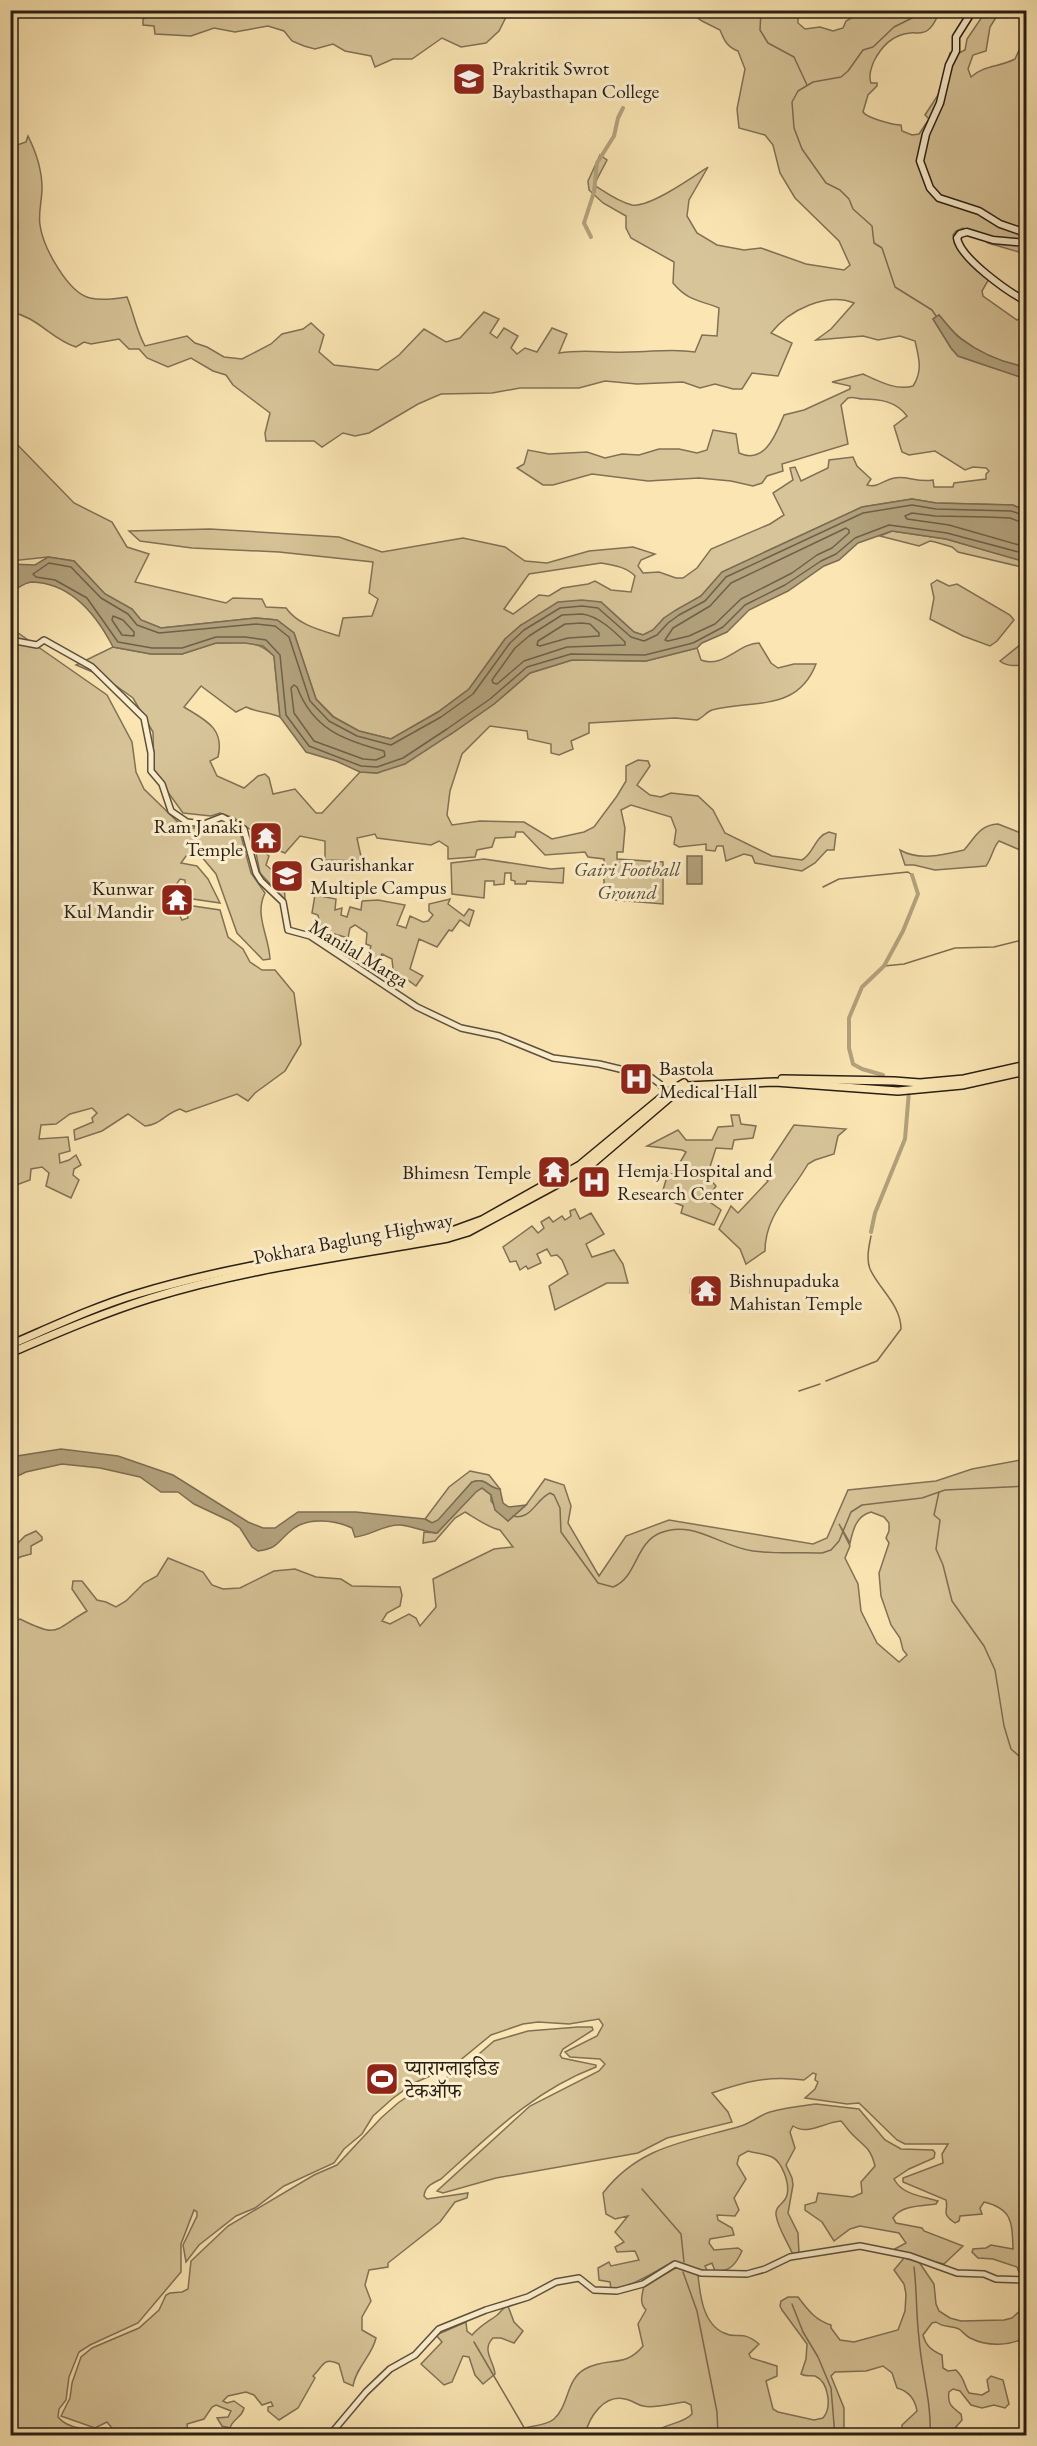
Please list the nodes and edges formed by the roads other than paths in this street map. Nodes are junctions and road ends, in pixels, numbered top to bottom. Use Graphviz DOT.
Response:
graph roads {
  1 [pos="973,10"];
  2 [pos="1026,233"];
  3 [pos="1026,243"];
  4 [pos="1026,301"];
  5 [pos="10,640"];
  6 [pos="1026,1065"];
  7 [pos="1026,1071"];
  8 [pos="668,1095"];
  9 [pos="582,1167"];
  10 [pos="293,1258"];
  11 [pos="288,1266"];
  12 [pos="10,1345"];
  13 [pos="10,1353"];
  14 [pos="1026,2280"];
  15 [pos="329,2436"];
  1 -- 2 [label="main road"];
  3 -- 4 [label="main road"];
  5 -- 8 [label="street, Manilal Marga"];
  6 -- 8 [label="highway, Pokhara Baglung Highway"];
  7 -- 8 [label="highway, Pokhara Baglung Highway"];
  8 -- 9 [label="highway, Pokhara Baglung Highway"];
  9 -- 10 [label="highway, Pokhara Baglung Highway"];
  9 -- 11 [label="highway, Pokhara Baglung Highway"];
  10 -- 11 [label="highway"];
  10 -- 12 [label="highway, Pokhara Baglung Highway"];
  11 -- 13 [label="highway, Pokhara Baglung Highway"];
  14 -- 15 [label="street"];
}
